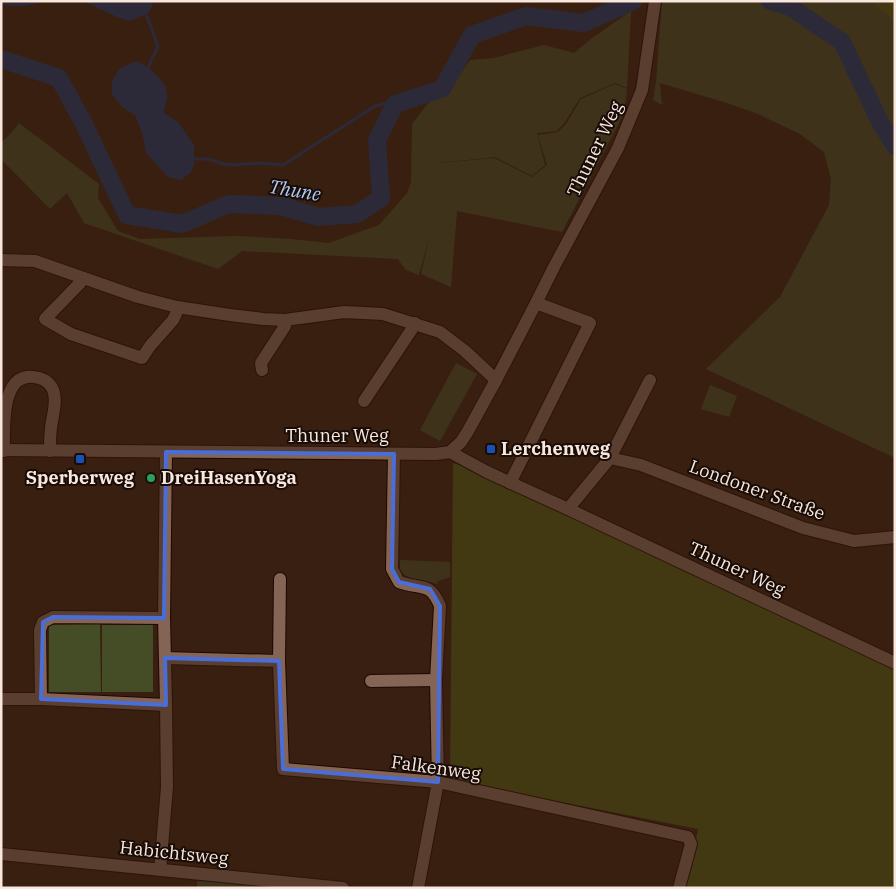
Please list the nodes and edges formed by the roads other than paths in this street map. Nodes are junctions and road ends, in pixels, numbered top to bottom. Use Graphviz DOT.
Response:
graph roads {
  1 [pos="655,3"];
  2 [pos="1,260"];
  3 [pos="83,278"];
  4 [pos="536,303"];
  5 [pos="177,307"];
  6 [pos="285,320"];
  7 [pos="414,323"];
  8 [pos="262,370"];
  9 [pos="496,380"];
  10 [pos="650,380"];
  11 [pos="364,401"];
  12 [pos="3,450"];
  13 [pos="50,451"];
  14 [pos="166,452"];
  15 [pos="450,452"];
  16 [pos="394,454"];
  17 [pos="610,458"];
  18 [pos="510,483"];
  19 [pos="568,509"];
  20 [pos="895,537"];
  21 [pos="280,579"];
  22 [pos="164,618"];
  23 [pos="165,658"];
  24 [pos="280,661"];
  25 [pos="895,663"];
  26 [pos="436,680"];
  27 [pos="371,681"];
  28 [pos="1,699"];
  29 [pos="41,699"];
  30 [pos="166,705"];
  31 [pos="438,782"];
  32 [pos="1,854"];
  33 [pos="160,870"];
  34 [pos="344,888"];
  35 [pos="418,888"];
  36 [pos="679,888"];
  1 -- 4 [label="street, Thuner Weg"];
  2 -- 3 [label="street"];
  3 -- 5 [label="street"];
  3 -- 5 [label="street"];
  4 -- 9 [label="street, Thuner Weg"];
  4 -- 18 [label="street"];
  5 -- 6 [label="street"];
  6 -- 7 [label="street"];
  6 -- 8 [label="street"];
  7 -- 9 [label="street"];
  7 -- 11 [label="street"];
  9 -- 15 [label="street, Thuner Weg"];
  10 -- 17 [label="street"];
  12 -- 13 [label="street, Thuner Weg"];
  12 -- 13 [label="street, Thuner Weg"];
  13 -- 14 [label="street, Thuner Weg"];
  14 -- 16 [label="street, Thuner Weg"];
  14 -- 22 [label="street"];
  15 -- 16 [label="street, Thuner Weg"];
  15 -- 18 [label="street, Thuner Weg"];
  16 -- 26 [label="street"];
  17 -- 19 [label="street"];
  17 -- 20 [label="street, Londoner Straße"];
  18 -- 19 [label="street, Thuner Weg"];
  19 -- 25 [label="street, Thuner Weg"];
  21 -- 24 [label="street, Falkenweg"];
  22 -- 23 [label="street"];
  22 -- 29 [label="street"];
  23 -- 24 [label="street"];
  23 -- 30 [label="street"];
  24 -- 31 [label="street, Falkenweg"];
  26 -- 27 [label="street"];
  26 -- 31 [label="street"];
  28 -- 29 [label="street"];
  29 -- 30 [label="street"];
  30 -- 33 [label="street"];
  31 -- 35 [label="street"];
  31 -- 36 [label="street, Falkenweg"];
  32 -- 33 [label="street, Habichtsweg"];
  33 -- 34 [label="street, Habichtsweg"];
}
